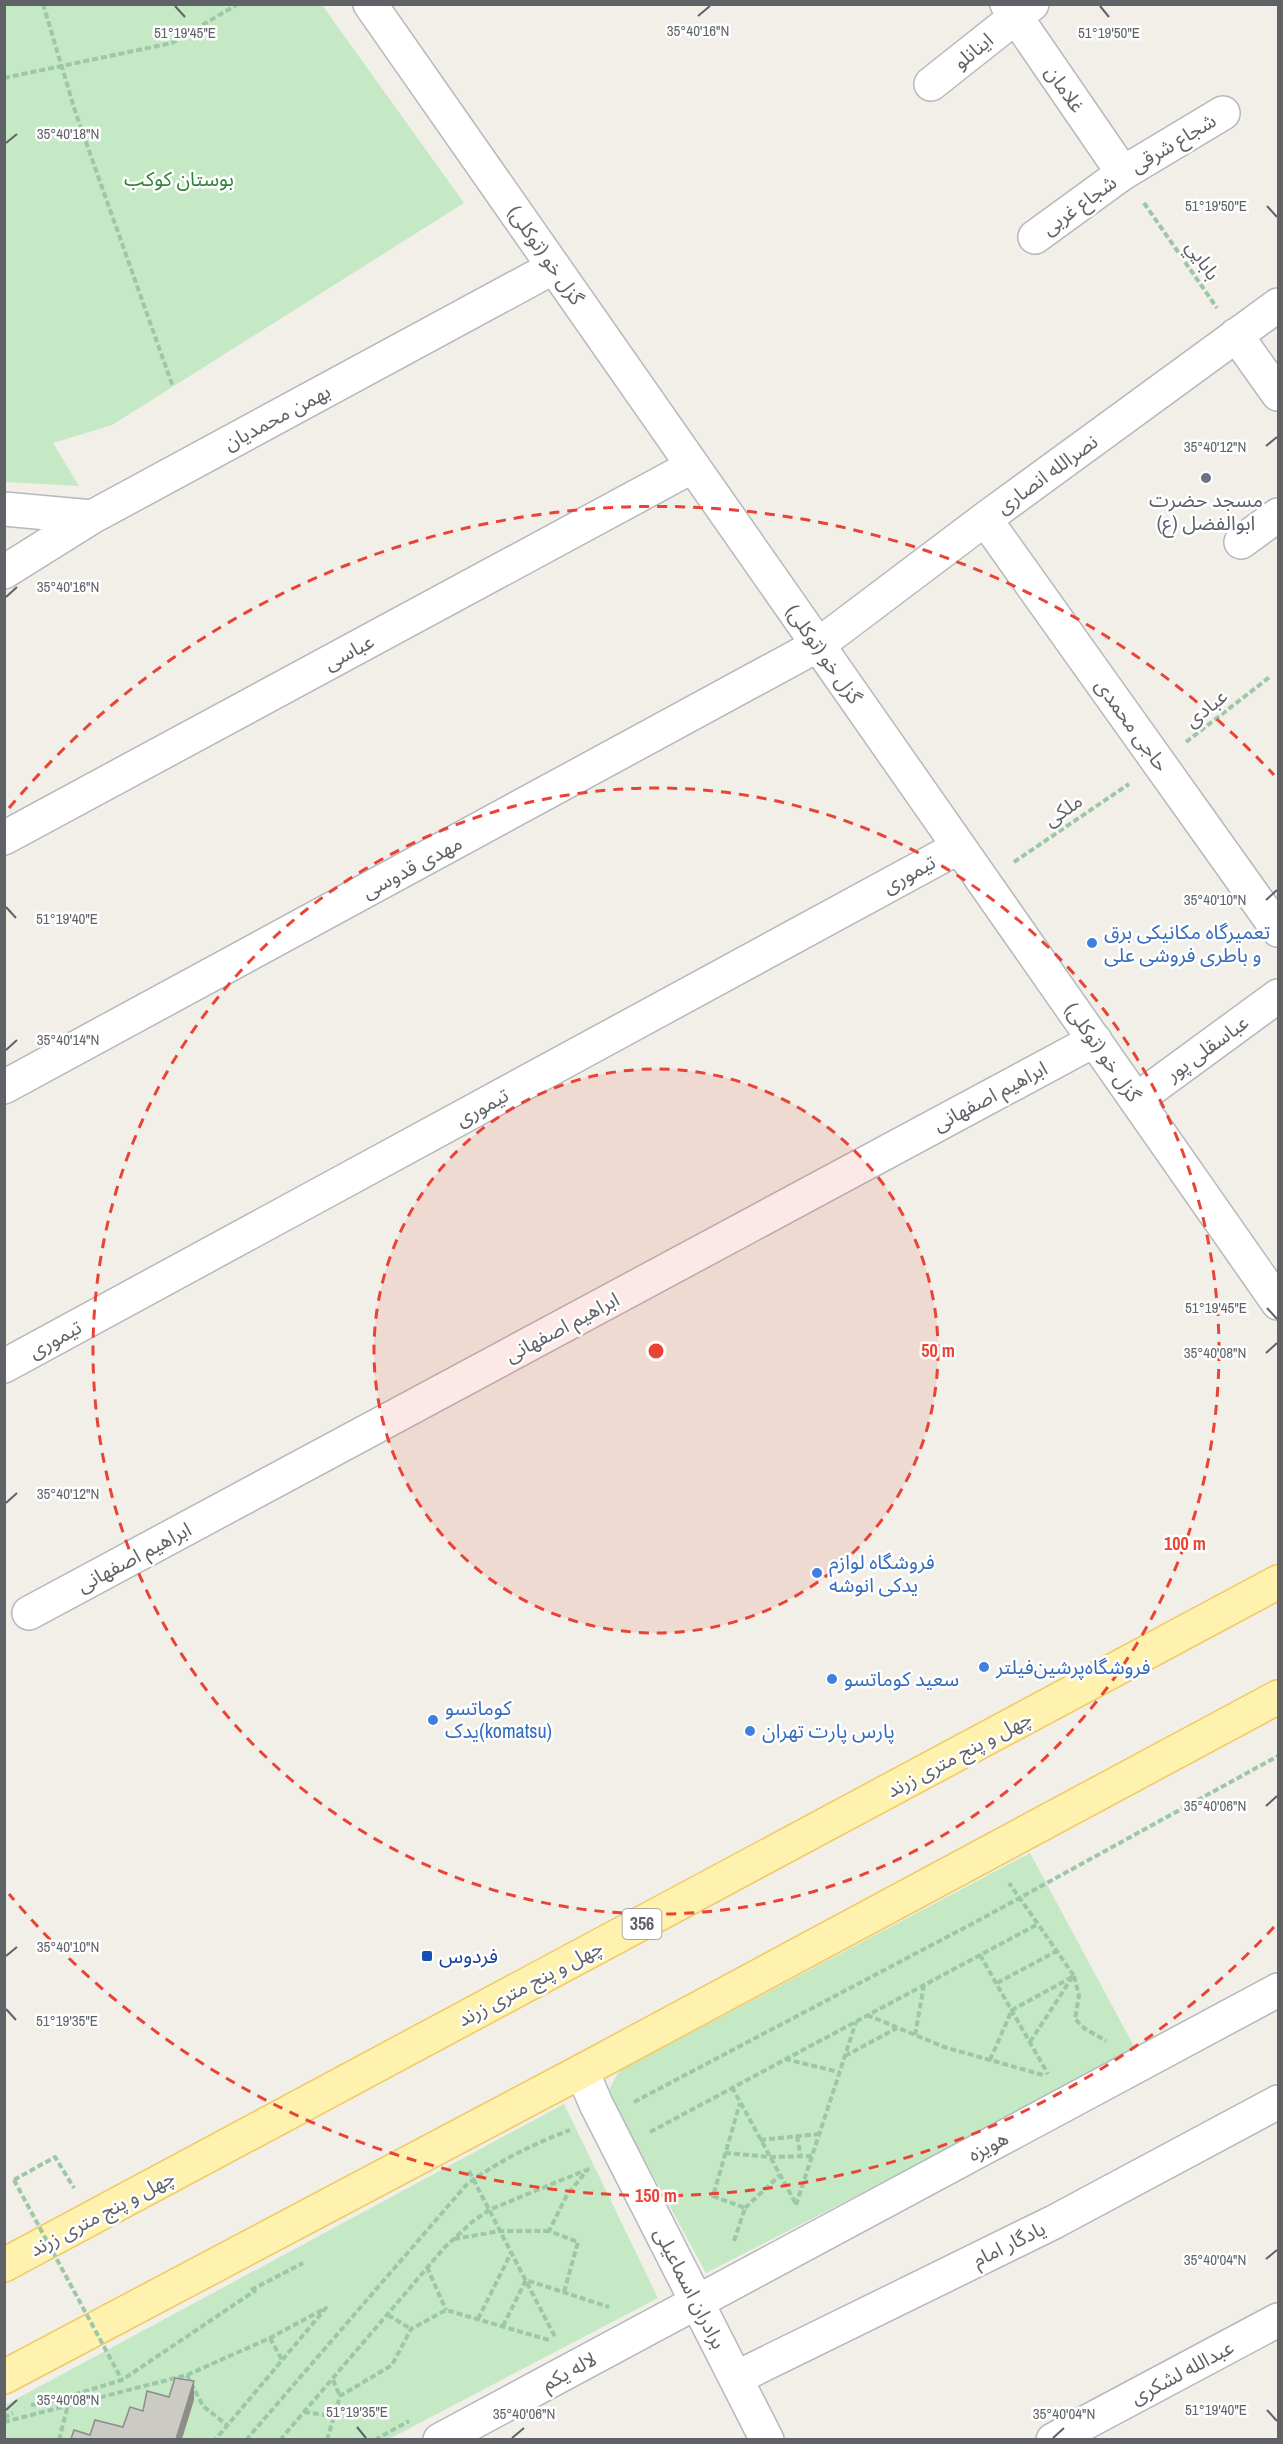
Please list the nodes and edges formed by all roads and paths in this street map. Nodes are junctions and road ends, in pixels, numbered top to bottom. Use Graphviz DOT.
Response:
graph roads {
  1 [pos="43,4"];
  2 [pos="238,4"];
  3 [pos="370,4"];
  4 [pos="1018,9"];
  5 [pos="60,66"];
  6 [pos="4,78"];
  7 [pos="931,84"];
  8 [pos="1223,113"];
  9 [pos="1124,173"];
  10 [pos="1035,237"];
  11 [pos="554,267"];
  12 [pos="1278,305"];
  13 [pos="1236,335"];
  14 [pos="173,387"];
  15 [pos="1278,394"];
  16 [pos="693,466"];
  17 [pos="4,509"];
  18 [pos="1278,515"];
  19 [pos="92,517"];
  20 [pos="985,519"];
  21 [pos="1241,542"];
  22 [pos="4,572"];
  23 [pos="818,645"];
  24 [pos="1271,676"];
  25 [pos="1159,763"];
  26 [pos="4,838"];
  27 [pos="959,847"];
  28 [pos="985,883"];
  29 [pos="1278,930"];
  30 [pos="1278,996"];
  31 [pos="1095,1040"];
  32 [pos="4,1087"];
  33 [pos="1136,1100"];
  34 [pos="1278,1303"];
  35 [pos="4,1366"];
  36 [pos="1278,1582"];
  37 [pos="29,1613"];
  38 [pos="1278,1697"];
  39 [pos="1278,1756"];
  40 [pos="1009,1883"];
  41 [pos="1021,1898"];
  42 [pos="1038,1924"];
  43 [pos="1057,1951"];
  44 [pos="980,1955"];
  45 [pos="1074,1976"];
  46 [pos="997,1983"];
  47 [pos="924,1984"];
  48 [pos="1278,1990"];
  49 [pos="1012,2010"];
  50 [pos="867,2015"];
  51 [pos="856,2021"];
  52 [pos="898,2028"];
  53 [pos="915,2035"];
  54 [pos="1030,2042"];
  55 [pos="1114,2046"];
  56 [pos="845,2056"];
  57 [pos="785,2059"];
  58 [pos="990,2060"];
  59 [pos="582,2071"];
  60 [pos="839,2072"];
  61 [pos="1050,2076"];
  62 [pos="1039,2082"];
  63 [pos="732,2087"];
  64 [pos="1278,2102"];
  65 [pos="740,2103"];
  66 [pos="603,2118"];
  67 [pos="566,2125"];
  68 [pos="569,2131"];
  69 [pos="819,2134"];
  70 [pos="797,2136"];
  71 [pos="574,2140"];
  72 [pos="760,2140"];
  73 [pos="620,2150"];
  74 [pos="725,2153"];
  75 [pos="812,2156"];
  76 [pos="55,2157"];
  77 [pos="771,2157"];
  78 [pos="801,2157"];
  79 [pos="584,2159"];
  80 [pos="588,2169"];
  81 [pos="469,2171"];
  82 [pos="780,2175"];
  83 [pos="594,2179"];
  84 [pos="473,2180"];
  85 [pos="807,2199"];
  86 [pos="796,2205"];
  87 [pos="745,2208"];
  88 [pos="489,2210"];
  89 [pos="788,2210"];
  90 [pos="549,2230"];
  91 [pos="500,2231"];
  92 [pos="742,2236"];
  93 [pos="453,2240"];
  94 [pos="511,2252"];
  95 [pos="4,2265"];
  96 [pos="427,2267"];
  97 [pos="526,2280"];
  98 [pos="262,2285"];
  99 [pos="564,2292"];
  100 [pos="698,2302"];
  101 [pos="610,2307"];
  102 [pos="446,2310"];
  103 [pos="388,2315"];
  104 [pos="477,2319"];
  105 [pos="1278,2320"];
  106 [pos="503,2326"];
  107 [pos="411,2329"];
  108 [pos="270,2338"];
  109 [pos="282,2360"];
  110 [pos="187,2375"];
  111 [pos="4,2377"];
  112 [pos="736,2378"];
  113 [pos="122,2380"];
  114 [pos="333,2380"];
  115 [pos="185,2386"];
  116 [pos="340,2396"];
  117 [pos="68,2405"];
  118 [pos="27,2406"];
  119 [pos="304,2412"];
  120 [pos="333,2416"];
  121 [pos="4,2422"];
  122 [pos="227,2425"];
  123 [pos="59,2439"];
  124 [pos="215,2439"];
  125 [pos="246,2439"];
  126 [pos="280,2439"];
  127 [pos="327,2439"];
  128 [pos="440,2439"];
  129 [pos="767,2439"];
  130 [pos="1053,2439"];
  1 -- 5 [label="path"];
  2 -- 5 [label="path"];
  3 -- 11 [label="street, گزل خو (توکلی)"];
  4 -- 7 [label="street, اینانلو"];
  4 -- 9 [label="street, غلامان"];
  5 -- 6 [label="path"];
  5 -- 14 [label="path"];
  8 -- 9 [label="street, شجاع شرقی"];
  9 -- 10 [label="street, شجاع غربی"];
  9 -- 13 [label="path, بابايي"];
  11 -- 16 [label="street, گزل خو (توکلی)"];
  11 -- 19 [label="street, بهمن محمدیان"];
  12 -- 13 [label="street, نصرالله انصاری"];
  13 -- 15 [label="street"];
  13 -- 20 [label="street, نصرالله انصاری"];
  16 -- 23 [label="street, گزل خو (توکلی)"];
  16 -- 26 [label="street, عباسی"];
  17 -- 19 [label="street"];
  18 -- 21 [label="street"];
  19 -- 22 [label="street, بهمن محمدیان"];
  20 -- 23 [label="street, نصرالله انصاری"];
  20 -- 25 [label="street, حاجی محمدی"];
  23 -- 27 [label="street, گزل خو (توکلی)"];
  23 -- 32 [label="street, مهدی قدوسی"];
  24 -- 25 [label="path, عبادی"];
  25 -- 28 [label="path, ملکی"];
  25 -- 29 [label="street, حاجی محمدی"];
  27 -- 28 [label="street, گزل خو (توکلی)"];
  27 -- 35 [label="street, تیموری"];
  28 -- 31 [label="street, گزل خو (توکلی)"];
  30 -- 33 [label="street, عباسقلی پور"];
  31 -- 33 [label="street, گزل خو (توکلی)"];
  31 -- 37 [label="street, ابراهیم اصفهانی"];
  33 -- 34 [label="street, گزل خو (توکلی)"];
  36 -- 95 [label="main road, چهل و پنج متری زرند / 356"];
  38 -- 59 [label="main road"];
  39 -- 41 [label="path"];
  40 -- 41 [label="path"];
  41 -- 42 [label="path"];
  41 -- 66 [label="path"];
  42 -- 43 [label="path"];
  42 -- 44 [label="path"];
  43 -- 45 [label="path"];
  43 -- 46 [label="path"];
  44 -- 46 [label="path"];
  44 -- 47 [label="path"];
  45 -- 49 [label="path"];
  45 -- 54 [label="path"];
  45 -- 55 [label="path"];
  46 -- 49 [label="path"];
  47 -- 50 [label="path"];
  47 -- 53 [label="path"];
  48 -- 100 [label="street, هویزه"];
  49 -- 54 [label="path"];
  49 -- 58 [label="path"];
  50 -- 51 [label="path"];
  50 -- 52 [label="path"];
  51 -- 56 [label="path"];
  51 -- 57 [label="path"];
  52 -- 53 [label="path"];
  52 -- 56 [label="path"];
  53 -- 58 [label="path"];
  54 -- 61 [label="path"];
  56 -- 60 [label="path"];
  57 -- 60 [label="path"];
  57 -- 63 [label="path"];
  58 -- 61 [label="path"];
  59 -- 66 [label="street, برادران اسماعیلی"];
  59 -- 111 [label="main road"];
  60 -- 69 [label="path"];
  61 -- 62 [label="path"];
  63 -- 65 [label="path"];
  63 -- 73 [label="path"];
  64 -- 112 [label="street, یادگار امام"];
  65 -- 72 [label="path"];
  65 -- 74 [label="path"];
  66 -- 68 [label="path"];
  66 -- 73 [label="street, برادران اسماعیلی"];
  67 -- 68 [label="path"];
  68 -- 71 [label="path"];
  68 -- 84 [label="path"];
  69 -- 70 [label="path"];
  69 -- 75 [label="path"];
  70 -- 72 [label="path"];
  70 -- 78 [label="path"];
  72 -- 77 [label="path"];
  73 -- 80 [label="path"];
  73 -- 100 [label="street, برادران اسماعیلی"];
  74 -- 77 [label="path"];
  74 -- 87 [label="path"];
  75 -- 78 [label="path"];
  75 -- 86 [label="path"];
  76 -- 113 [label="path, bridge"];
  77 -- 78 [label="path"];
  77 -- 82 [label="path"];
  79 -- 80 [label="path"];
  80 -- 83 [label="path"];
  80 -- 88 [label="path"];
  80 -- 90 [label="path"];
  81 -- 84 [label="path"];
  82 -- 86 [label="path"];
  82 -- 87 [label="path"];
  84 -- 88 [label="path"];
  84 -- 125 [label="path"];
  85 -- 86 [label="path"];
  86 -- 89 [label="path"];
  87 -- 92 [label="path"];
  88 -- 91 [label="path"];
  88 -- 93 [label="path"];
  90 -- 91 [label="path"];
  90 -- 99 [label="path"];
  91 -- 93 [label="path"];
  91 -- 94 [label="path"];
  93 -- 96 [label="path"];
  94 -- 97 [label="path"];
  94 -- 104 [label="path"];
  96 -- 102 [label="path"];
  96 -- 103 [label="path"];
  97 -- 99 [label="path"];
  97 -- 106 [label="path"];
  97 -- 106 [label="path"];
  98 -- 113 [label="path"];
  99 -- 101 [label="path"];
  100 -- 112 [label="street, برادران اسماعیلی"];
  100 -- 128 [label="street, لاله یکم"];
  102 -- 104 [label="path"];
  102 -- 107 [label="path"];
  103 -- 107 [label="path"];
  103 -- 114 [label="path"];
  104 -- 106 [label="path"];
  105 -- 130 [label="street, عبدالله لشکری"];
  107 -- 116 [label="path"];
  108 -- 109 [label="path"];
  108 -- 109 [label="path"];
  108 -- 110 [label="path"];
  109 -- 122 [label="path"];
  110 -- 115 [label="path"];
  110 -- 117 [label="path"];
  110 -- 122 [label="path"];
  112 -- 129 [label="street, برادران اسماعیلی"];
  113 -- 118 [label="path"];
  114 -- 116 [label="path"];
  114 -- 119 [label="path"];
  116 -- 127 [label="path"];
  117 -- 121 [label="path"];
  117 -- 123 [label="path"];
  119 -- 120 [label="path"];
  119 -- 126 [label="path"];
  122 -- 124 [label="path"];
}
